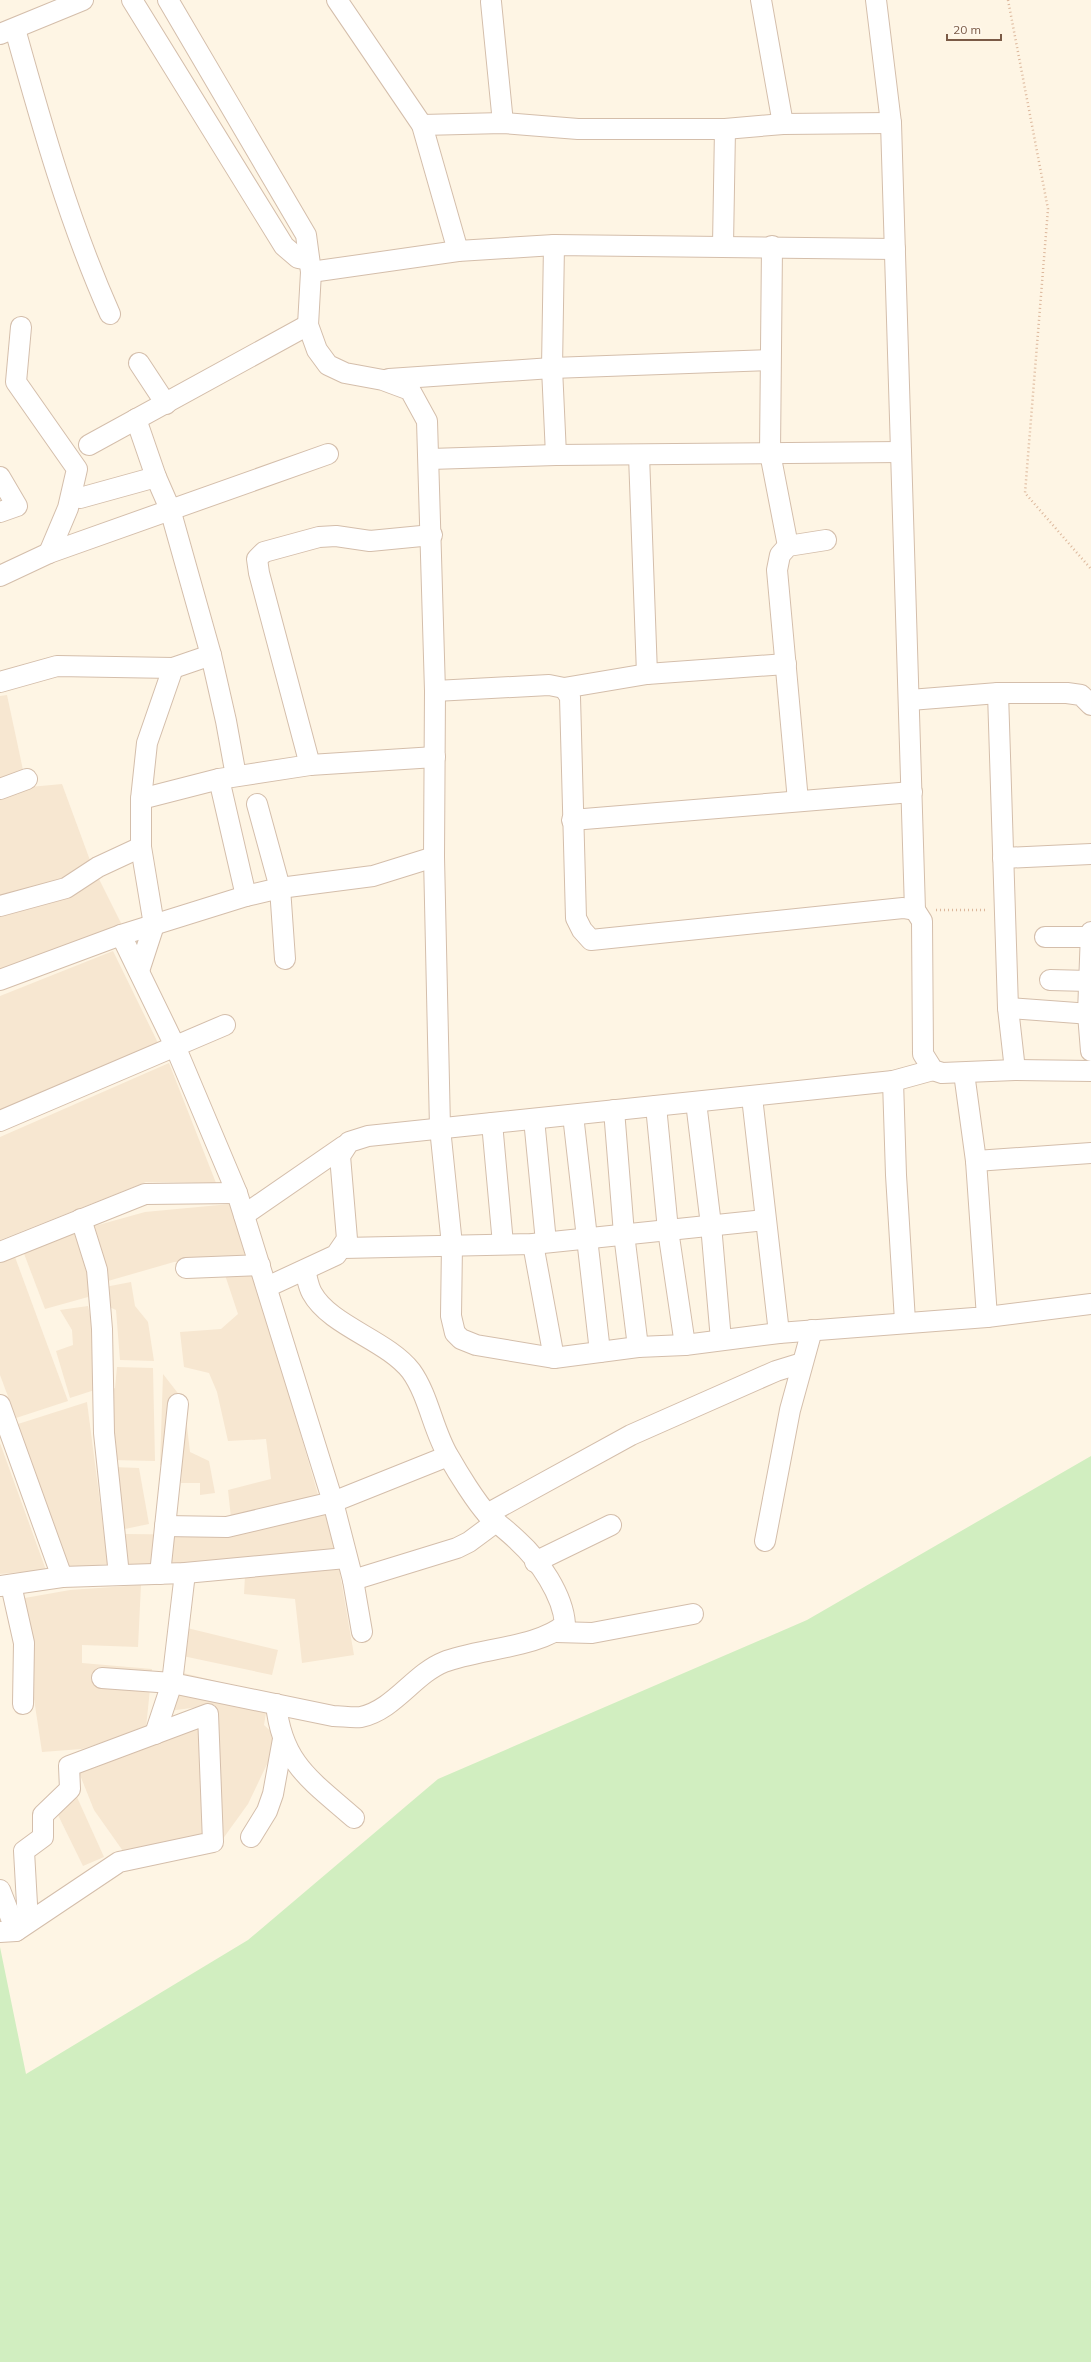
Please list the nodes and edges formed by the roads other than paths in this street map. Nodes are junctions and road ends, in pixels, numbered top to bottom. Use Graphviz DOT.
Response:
graph roads {
  1 [pos="83,0"];
  2 [pos="132,0"];
  3 [pos="168,0"];
  4 [pos="337,0"];
  5 [pos="761,0"];
  6 [pos="876,0"];
  7 [pos="491,2"];
  8 [pos="8,32"];
  9 [pos="210,71"];
  10 [pos="184,87"];
  11 [pos="503,123"];
  12 [pos="891,123"];
  13 [pos="783,124"];
  14 [pos="422,125"];
  15 [pos="725,129"];
  16 [pos="723,245"];
  17 [pos="554,246"];
  18 [pos="772,246"];
  19 [pos="895,249"];
  20 [pos="458,251"];
  21 [pos="310,266"];
  22 [pos="110,314"];
  23 [pos="308,325"];
  24 [pos="20,328"];
  25 [pos="769,360"];
  26 [pos="139,363"];
  27 [pos="552,368"];
  28 [pos="383,380"];
  29 [pos="166,404"];
  30 [pos="136,419"];
  31 [pos="89,445"];
  32 [pos="901,452"];
  33 [pos="770,453"];
  34 [pos="328,454"];
  35 [pos="639,455"];
  36 [pos="556,456"];
  37 [pos="430,459"];
  38 [pos="0,477"];
  39 [pos="156,477"];
  40 [pos="80,498"];
  41 [pos="170,509"];
  42 [pos="0,512"];
  43 [pos="432,535"];
  44 [pos="826,540"];
  45 [pos="788,546"];
  46 [pos="49,553"];
  47 [pos="3,569"];
  48 [pos="211,655"];
  49 [pos="786,664"];
  50 [pos="173,668"];
  51 [pos="646,674"];
  52 [pos="0,682"];
  53 [pos="564,688"];
  54 [pos="435,690"];
  55 [pos="998,693"];
  56 [pos="910,700"];
  57 [pos="1091,705"];
  58 [pos="435,757"];
  59 [pos="310,765"];
  60 [pos="227,778"];
  61 [pos="27,780"];
  62 [pos="0,789"];
  63 [pos="912,792"];
  64 [pos="141,799"];
  65 [pos="798,801"];
  66 [pos="257,804"];
  67 [pos="572,820"];
  68 [pos="141,847"];
  69 [pos="1091,854"];
  70 [pos="434,857"];
  71 [pos="1003,858"];
  72 [pos="280,888"];
  73 [pos="246,896"];
  74 [pos="0,906"];
  75 [pos="915,910"];
  76 [pos="154,925"];
  77 [pos="1091,932"];
  78 [pos="121,935"];
  79 [pos="1046,937"];
  80 [pos="1091,937"];
  81 [pos="285,959"];
  82 [pos="138,970"];
  83 [pos="0,980"];
  84 [pos="1050,980"];
  85 [pos="1089,981"];
  86 [pos="1008,1008"];
  87 [pos="1089,1014"];
  88 [pos="225,1025"];
  89 [pos="174,1046"];
  90 [pos="1091,1050"];
  91 [pos="933,1070"];
  92 [pos="1015,1070"];
  93 [pos="1091,1071"];
  94 [pos="964,1073"];
  95 [pos="893,1081"];
  96 [pos="752,1097"];
  97 [pos="696,1102"];
  98 [pos="656,1106"];
  99 [pos="614,1110"];
  100 [pos="573,1115"];
  101 [pos="534,1119"];
  102 [pos="0,1121"];
  103 [pos="492,1123"];
  104 [pos="440,1128"];
  105 [pos="344,1146"];
  106 [pos="1091,1153"];
  107 [pos="976,1161"];
  108 [pos="237,1194"];
  109 [pos="244,1215"];
  110 [pos="81,1219"];
  111 [pos="765,1220"];
  112 [pos="711,1225"];
  113 [pos="668,1230"];
  114 [pos="624,1234"];
  115 [pos="587,1238"];
  116 [pos="540,1243"];
  117 [pos="503,1244"];
  118 [pos="452,1245"];
  119 [pos="343,1248"];
  120 [pos="0,1252"];
  121 [pos="260,1265"];
  122 [pos="186,1268"];
  123 [pos="304,1270"];
  124 [pos="267,1287"];
  125 [pos="1091,1304"];
  126 [pos="987,1317"];
  127 [pos="905,1322"];
  128 [pos="812,1330"];
  129 [pos="779,1333"];
  130 [pos="721,1340"];
  131 [pos="685,1345"];
  132 [pos="638,1347"];
  133 [pos="600,1352"];
  134 [pos="554,1358"];
  135 [pos="802,1363"];
  136 [pos="178,1404"];
  137 [pos="0,1405"];
  138 [pos="448,1456"];
  139 [pos="333,1502"];
  140 [pos="492,1518"];
  141 [pos="611,1525"];
  142 [pos="165,1526"];
  143 [pos="765,1541"];
  144 [pos="346,1558"];
  145 [pos="535,1562"];
  146 [pos="184,1573"];
  147 [pos="160,1574"];
  148 [pos="119,1575"];
  149 [pos="62,1577"];
  150 [pos="353,1580"];
  151 [pos="5,1585"];
  152 [pos="693,1614"];
  153 [pos="362,1632"];
  154 [pos="556,1632"];
  155 [pos="102,1678"];
  156 [pos="172,1683"];
  157 [pos="23,1704"];
  158 [pos="276,1704"];
  159 [pos="155,1734"];
  160 [pos="283,1739"];
  161 [pos="354,1818"];
  162 [pos="251,1837"];
  163 [pos="0,1890"];
  164 [pos="14,1928"];
  1 -- 8 [label="street"];
  2 -- 10 [label="street"];
  3 -- 9 [label="street"];
  4 -- 14 [label="street"];
  5 -- 13 [label="street"];
  6 -- 12 [label="street"];
  7 -- 11 [label="street"];
  8 -- 22 [label="street"];
  9 -- 10 [label="street"];
  9 -- 21 [label="street"];
  10 -- 21 [label="street"];
  11 -- 14 [label="street"];
  11 -- 15 [label="street"];
  12 -- 13 [label="street"];
  12 -- 19 [label="street"];
  13 -- 15 [label="street"];
  14 -- 20 [label="street"];
  15 -- 16 [label="street"];
  16 -- 17 [label="street"];
  16 -- 18 [label="street"];
  17 -- 20 [label="street"];
  17 -- 27 [label="street"];
  18 -- 19 [label="street"];
  18 -- 25 [label="street"];
  19 -- 32 [label="street"];
  20 -- 21 [label="street"];
  21 -- 23 [label="street"];
  23 -- 28 [label="street"];
  23 -- 29 [label="street"];
  24 -- 46 [label="street"];
  25 -- 27 [label="street"];
  25 -- 33 [label="street"];
  26 -- 29 [label="street"];
  27 -- 28 [label="street"];
  27 -- 36 [label="street"];
  28 -- 37 [label="street"];
  29 -- 30 [label="street"];
  30 -- 31 [label="street"];
  30 -- 39 [label="street"];
  32 -- 33 [label="street"];
  32 -- 56 [label="street"];
  33 -- 35 [label="street"];
  33 -- 45 [label="street"];
  34 -- 41 [label="street"];
  35 -- 36 [label="street"];
  35 -- 51 [label="street"];
  36 -- 37 [label="street"];
  37 -- 43 [label="street"];
  38 -- 42 [label="street"];
  39 -- 40 [label="street"];
  39 -- 41 [label="street"];
  41 -- 46 [label="street"];
  41 -- 48 [label="street"];
  43 -- 54 [label="street"];
  43 -- 59 [label="street"];
  44 -- 45 [label="street"];
  45 -- 49 [label="street"];
  46 -- 47 [label="street"];
  48 -- 50 [label="street"];
  48 -- 60 [label="street"];
  49 -- 51 [label="street"];
  49 -- 65 [label="street"];
  50 -- 52 [label="street"];
  50 -- 64 [label="street"];
  51 -- 53 [label="street"];
  53 -- 54 [label="street"];
  53 -- 67 [label="street"];
  54 -- 58 [label="street"];
  55 -- 56 [label="street"];
  55 -- 57 [label="street"];
  55 -- 71 [label="street"];
  56 -- 63 [label="street"];
  58 -- 59 [label="street"];
  58 -- 70 [label="street"];
  59 -- 60 [label="street"];
  60 -- 64 [label="street"];
  60 -- 73 [label="street"];
  61 -- 62 [label="street"];
  63 -- 65 [label="street"];
  63 -- 75 [label="street"];
  64 -- 68 [label="street"];
  65 -- 67 [label="street"];
  66 -- 72 [label="street"];
  67 -- 75 [label="street"];
  68 -- 74 [label="street"];
  68 -- 76 [label="street"];
  69 -- 71 [label="street"];
  70 -- 72 [label="street"];
  70 -- 104 [label="street"];
  71 -- 86 [label="street"];
  72 -- 73 [label="street"];
  72 -- 81 [label="street"];
  73 -- 76 [label="street"];
  75 -- 91 [label="street"];
  76 -- 78 [label="street"];
  76 -- 82 [label="street"];
  77 -- 80 [label="street"];
  78 -- 82 [label="street"];
  78 -- 83 [label="street"];
  79 -- 80 [label="street"];
  80 -- 85 [label="street"];
  82 -- 89 [label="street"];
  84 -- 85 [label="street"];
  85 -- 87 [label="street"];
  86 -- 87 [label="street"];
  86 -- 92 [label="street"];
  87 -- 90 [label="street"];
  88 -- 89 [label="street"];
  89 -- 102 [label="street"];
  89 -- 108 [label="street"];
  91 -- 94 [label="street"];
  91 -- 95 [label="street"];
  92 -- 93 [label="street"];
  92 -- 94 [label="street"];
  94 -- 107 [label="street"];
  95 -- 96 [label="street"];
  95 -- 127 [label="street"];
  96 -- 97 [label="street"];
  96 -- 111 [label="street"];
  97 -- 98 [label="street"];
  97 -- 112 [label="street"];
  98 -- 99 [label="street"];
  98 -- 113 [label="street"];
  99 -- 100 [label="street"];
  99 -- 114 [label="street"];
  100 -- 101 [label="street"];
  100 -- 115 [label="street"];
  101 -- 103 [label="street"];
  101 -- 116 [label="street"];
  103 -- 104 [label="street"];
  103 -- 117 [label="street"];
  104 -- 105 [label="street"];
  104 -- 118 [label="street"];
  105 -- 109 [label="street"];
  105 -- 119 [label="street"];
  106 -- 107 [label="street"];
  107 -- 126 [label="street"];
  108 -- 109 [label="street"];
  108 -- 110 [label="street"];
  109 -- 121 [label="street"];
  110 -- 120 [label="street"];
  110 -- 148 [label="street"];
  111 -- 112 [label="street"];
  111 -- 129 [label="street"];
  112 -- 113 [label="street"];
  112 -- 130 [label="street"];
  113 -- 114 [label="street"];
  113 -- 131 [label="street"];
  114 -- 115 [label="street"];
  114 -- 132 [label="street"];
  115 -- 116 [label="street"];
  115 -- 133 [label="street"];
  116 -- 117 [label="street"];
  116 -- 134 [label="street"];
  117 -- 118 [label="street"];
  118 -- 119 [label="street"];
  118 -- 134 [label="street"];
  119 -- 123 [label="street"];
  121 -- 122 [label="street"];
  121 -- 124 [label="street"];
  123 -- 124 [label="street"];
  123 -- 138 [label="street"];
  124 -- 139 [label="street"];
  125 -- 126 [label="street"];
  126 -- 127 [label="street"];
  127 -- 128 [label="street"];
  128 -- 129 [label="street"];
  128 -- 135 [label="street"];
  129 -- 130 [label="street"];
  130 -- 131 [label="street"];
  131 -- 132 [label="street"];
  132 -- 133 [label="street"];
  133 -- 134 [label="street"];
  135 -- 140 [label="street"];
  135 -- 143 [label="street"];
  136 -- 142 [label="street"];
  137 -- 149 [label="street"];
  138 -- 139 [label="street"];
  138 -- 140 [label="street"];
  139 -- 142 [label="street"];
  139 -- 144 [label="street"];
  140 -- 145 [label="street"];
  140 -- 150 [label="street"];
  141 -- 145 [label="street"];
  142 -- 147 [label="street"];
  144 -- 146 [label="street"];
  144 -- 150 [label="street"];
  145 -- 154 [label="street"];
  146 -- 147 [label="street"];
  146 -- 156 [label="street"];
  147 -- 148 [label="street"];
  148 -- 149 [label="street"];
  149 -- 151 [label="street"];
  150 -- 153 [label="street"];
  151 -- 157 [label="street"];
  152 -- 154 [label="street"];
  154 -- 158 [label="street"];
  155 -- 156 [label="street"];
  156 -- 158 [label="street"];
  156 -- 159 [label="street"];
  158 -- 160 [label="street"];
  159 -- 164 [label="street"];
  159 -- 164 [label="street"];
  160 -- 161 [label="street"];
  160 -- 162 [label="street"];
  163 -- 164 [label="street"];
}
